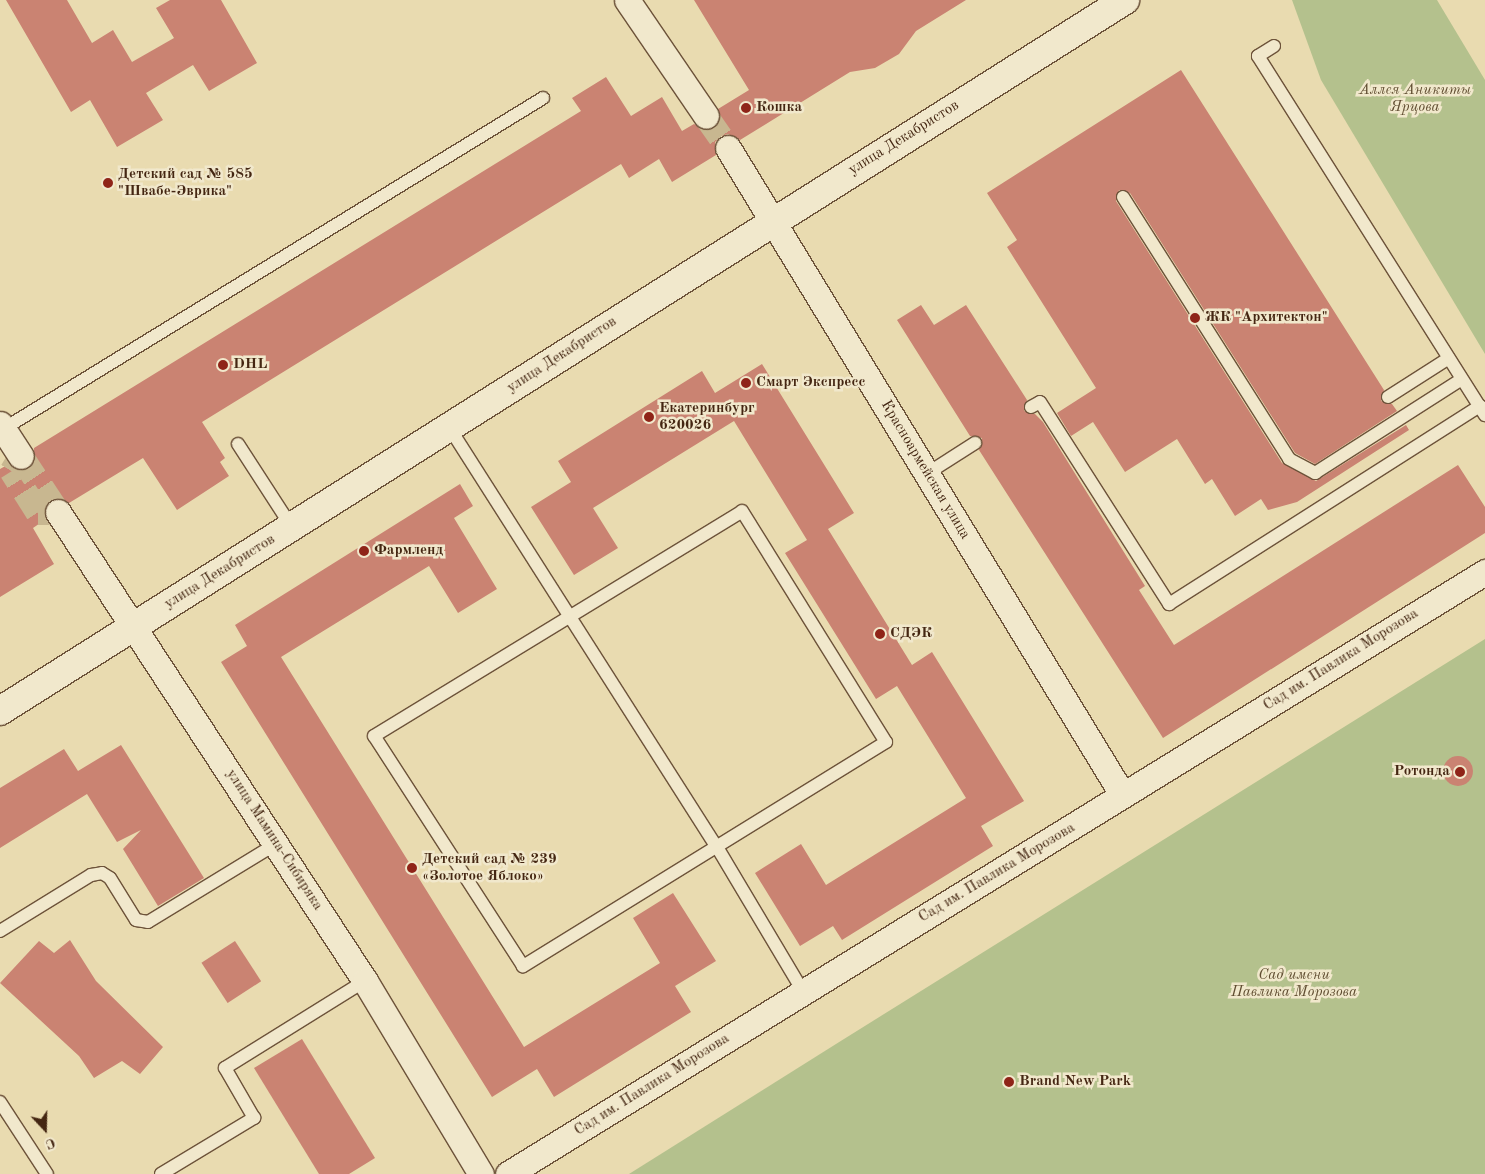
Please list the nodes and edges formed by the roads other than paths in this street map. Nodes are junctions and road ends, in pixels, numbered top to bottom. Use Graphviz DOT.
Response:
graph roads {
  1 [pos="627,0"];
  2 [pos="1124,0"];
  3 [pos="1274,46"];
  4 [pos="543,98"];
  5 [pos="706,116"];
  6 [pos="728,148"];
  7 [pos="1122,197"];
  8 [pos="772,220"];
  9 [pos="1449,358"];
  10 [pos="1462,379"];
  11 [pos="1388,397"];
  12 [pos="1031,408"];
  13 [pos="1482,410"];
  14 [pos="449,427"];
  15 [pos="1,428"];
  16 [pos="975,443"];
  17 [pos="238,444"];
  18 [pos="21,456"];
  19 [pos="928,473"];
  20 [pos="58,512"];
  21 [pos="291,526"];
  22 [pos="1485,572"];
  23 [pos="571,618"];
  24 [pos="133,626"];
  25 [pos="0,711"];
  26 [pos="1122,794"];
  27 [pos="276,844"];
  28 [pos="717,847"];
  29 [pos="0,931"];
  30 [pos="365,981"];
  31 [pos="803,991"];
  32 [pos="0,1102"];
  33 [pos="47,1174"];
  34 [pos="161,1174"];
  35 [pos="481,1174"];
  36 [pos="508,1174"];
  1 -- 5 [label="street"];
  2 -- 8 [label="main road, улица Декабристов"];
  3 -- 9 [label="lane"];
  4 -- 15 [label="lane"];
  6 -- 8 [label="street, Красноармейская улица"];
  7 -- 10 [label="lane"];
  8 -- 14 [label="main road, улица Декабристов"];
  8 -- 19 [label="street, Красноармейская улица"];
  9 -- 10 [label="lane"];
  9 -- 11 [label="lane"];
  10 -- 13 [label="lane"];
  12 -- 13 [label="lane"];
  14 -- 21 [label="main road, улица Декабристов"];
  14 -- 23 [label="lane"];
  15 -- 18 [label="street"];
  16 -- 19 [label="lane"];
  17 -- 21 [label="lane"];
  19 -- 26 [label="street, Красноармейская улица"];
  20 -- 24 [label="street, улица Мамина-Сибиряка"];
  21 -- 24 [label="main road, улица Декабристов"];
  22 -- 26 [label="street, Сад им. Павлика Морозова"];
  23 -- 28 [label="lane"];
  23 -- 28 [label="lane"];
  23 -- 28 [label="lane"];
  24 -- 25 [label="main road, улица Декабристов"];
  24 -- 27 [label="street, улица Мамина-Сибиряка"];
  26 -- 31 [label="street, Сад им. Павлика Морозова"];
  27 -- 29 [label="lane"];
  27 -- 30 [label="street, улица Мамина-Сибиряка"];
  28 -- 31 [label="lane"];
  30 -- 34 [label="lane"];
  30 -- 35 [label="street, улица Мамина-Сибиряка"];
  31 -- 36 [label="street, Сад им. Павлика Морозова"];
  32 -- 33 [label="lane"];
}
